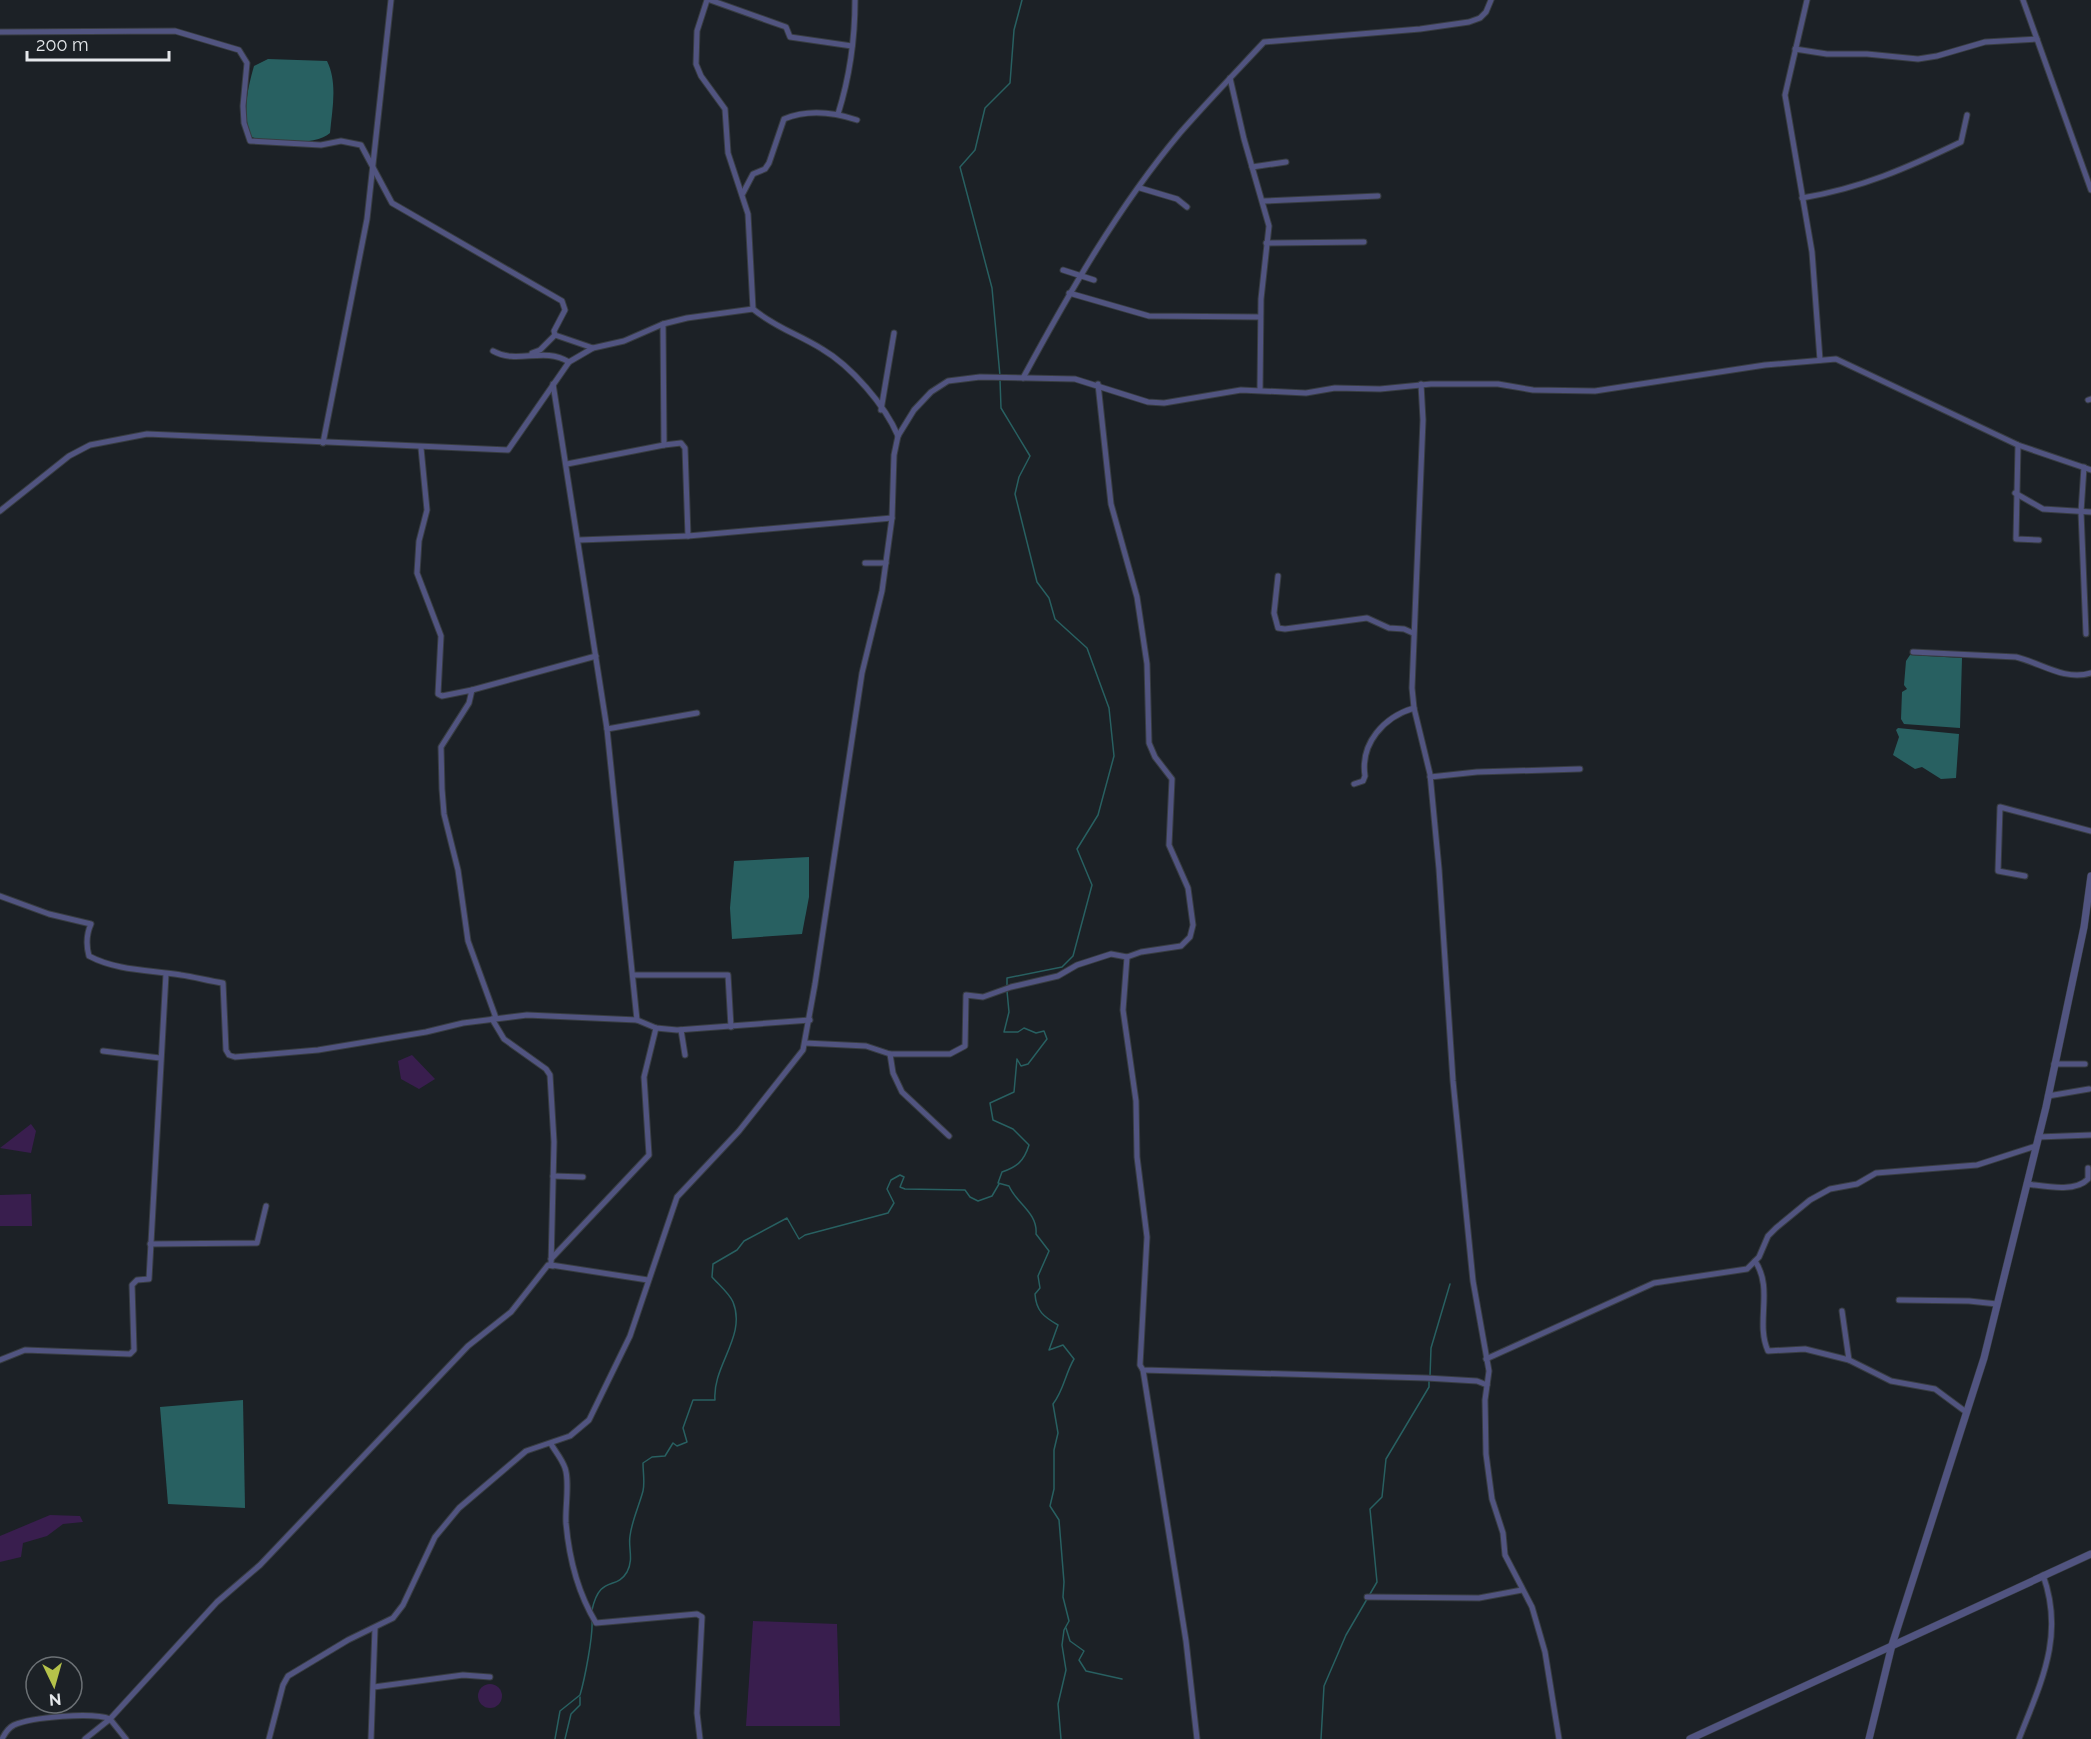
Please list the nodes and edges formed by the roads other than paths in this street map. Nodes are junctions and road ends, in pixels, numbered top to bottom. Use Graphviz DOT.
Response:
graph roads {
  1 [pos="391,0"];
  2 [pos="709,0"];
  3 [pos="855,0"];
  4 [pos="1491,0"];
  5 [pos="1807,0"];
  6 [pos="2023,0"];
  7 [pos="0,32"];
  8 [pos="2037,39"];
  9 [pos="852,46"];
  10 [pos="1794,49"];
  11 [pos="1230,78"];
  12 [pos="838,114"];
  13 [pos="1967,115"];
  14 [pos="857,120"];
  15 [pos="1286,162"];
  16 [pos="373,165"];
  17 [pos="1252,167"];
  18 [pos="1140,188"];
  19 [pos="2091,190"];
  20 [pos="743,194"];
  21 [pos="1378,196"];
  22 [pos="1802,198"];
  23 [pos="1264,201"];
  24 [pos="1187,207"];
  25 [pos="1364,242"];
  26 [pos="1266,243"];
  27 [pos="1063,270"];
  28 [pos="1080,276"];
  29 [pos="1094,280"];
  30 [pos="1069,293"];
  31 [pos="753,309"];
  32 [pos="1260,317"];
  33 [pos="663,324"];
  34 [pos="894,333"];
  35 [pos="555,335"];
  36 [pos="593,348"];
  37 [pos="493,351"];
  38 [pos="522,357"];
  39 [pos="1820,360"];
  40 [pos="569,362"];
  41 [pos="1023,378"];
  42 [pos="553,384"];
  43 [pos="1098,384"];
  44 [pos="1421,384"];
  45 [pos="1260,389"];
  46 [pos="881,410"];
  47 [pos="898,436"];
  48 [pos="323,443"];
  49 [pos="664,445"];
  50 [pos="2018,445"];
  51 [pos="421,448"];
  52 [pos="567,464"];
  53 [pos="2084,467"];
  54 [pos="2091,470"];
  55 [pos="2015,493"];
  56 [pos="0,511"];
  57 [pos="2081,512"];
  58 [pos="2091,512"];
  59 [pos="892,518"];
  60 [pos="688,536"];
  61 [pos="579,540"];
  62 [pos="2039,540"];
  63 [pos="886,563"];
  64 [pos="865,564"];
  65 [pos="1278,576"];
  66 [pos="1413,633"];
  67 [pos="2086,634"];
  68 [pos="1913,652"];
  69 [pos="596,656"];
  70 [pos="2091,673"];
  71 [pos="472,690"];
  72 [pos="1414,708"];
  73 [pos="697,713"];
  74 [pos="607,729"];
  75 [pos="1580,769"];
  76 [pos="1430,777"];
  77 [pos="1354,784"];
  78 [pos="2091,831"];
  79 [pos="2025,876"];
  80 [pos="2091,876"];
  81 [pos="0,896"];
  82 [pos="1127,957"];
  83 [pos="166,974"];
  84 [pos="634,975"];
  85 [pos="494,1018"];
  86 [pos="637,1020"];
  87 [pos="810,1020"];
  88 [pos="731,1027"];
  89 [pos="656,1028"];
  90 [pos="681,1030"];
  91 [pos="805,1043"];
  92 [pos="103,1051"];
  93 [pos="890,1054"];
  94 [pos="685,1055"];
  95 [pos="160,1058"];
  96 [pos="2054,1064"];
  97 [pos="2085,1064"];
  98 [pos="2089,1089"];
  99 [pos="2048,1096"];
  100 [pos="2091,1135"];
  101 [pos="949,1136"];
  102 [pos="2038,1137"];
  103 [pos="2036,1146"];
  104 [pos="2088,1168"];
  105 [pos="553,1176"];
  106 [pos="584,1177"];
  107 [pos="2027,1184"];
  108 [pos="266,1206"];
  109 [pos="150,1244"];
  110 [pos="551,1259"];
  111 [pos="1755,1261"];
  112 [pos="553,1266"];
  113 [pos="648,1280"];
  114 [pos="1899,1300"];
  115 [pos="1997,1304"];
  116 [pos="1842,1311"];
  117 [pos="1486,1359"];
  118 [pos="0,1360"];
  119 [pos="1849,1360"];
  120 [pos="1143,1370"];
  121 [pos="1487,1385"];
  122 [pos="1966,1412"];
  123 [pos="551,1444"];
  124 [pos="2091,1554"];
  125 [pos="2043,1575"];
  126 [pos="1522,1590"];
  127 [pos="1368,1597"];
  128 [pos="375,1628"];
  129 [pos="1892,1645"];
  130 [pos="490,1677"];
  131 [pos="374,1687"];
  132 [pos="110,1719"];
  133 [pos="2,1739"];
  134 [pos="84,1739"];
  135 [pos="126,1739"];
  136 [pos="268,1739"];
  137 [pos="371,1739"];
  138 [pos="700,1739"];
  139 [pos="1197,1739"];
  140 [pos="1560,1739"];
  141 [pos="1690,1739"];
  142 [pos="1869,1739"];
  143 [pos="2019,1739"];
  1 -- 16 [label="street"];
  2 -- 9 [label="street"];
  2 -- 20 [label="street"];
  3 -- 9 [label="street"];
  4 -- 11 [label="street"];
  5 -- 10 [label="street"];
  6 -- 8 [label="street"];
  7 -- 16 [label="street"];
  8 -- 10 [label="street"];
  8 -- 19 [label="street"];
  9 -- 12 [label="street"];
  10 -- 22 [label="street"];
  11 -- 17 [label="street"];
  11 -- 18 [label="street"];
  12 -- 14 [label="street"];
  12 -- 20 [label="street"];
  13 -- 22 [label="street"];
  15 -- 17 [label="street"];
  16 -- 35 [label="street"];
  16 -- 48 [label="street"];
  17 -- 23 [label="street"];
  18 -- 24 [label="street"];
  18 -- 28 [label="street"];
  20 -- 31 [label="street"];
  21 -- 23 [label="street"];
  22 -- 39 [label="street"];
  23 -- 26 [label="street"];
  25 -- 26 [label="street"];
  26 -- 32 [label="street"];
  27 -- 28 [label="street"];
  28 -- 29 [label="street"];
  28 -- 30 [label="street"];
  30 -- 32 [label="street"];
  30 -- 41 [label="street"];
  31 -- 33 [label="street"];
  31 -- 46 [label="street"];
  32 -- 45 [label="street"];
  33 -- 36 [label="street"];
  33 -- 49 [label="street"];
  34 -- 46 [label="street"];
  35 -- 36 [label="street"];
  35 -- 38 [label="street"];
  36 -- 40 [label="street"];
  37 -- 38 [label="street"];
  38 -- 40 [label="street"];
  39 -- 44 [label="street"];
  39 -- 50 [label="street"];
  40 -- 42 [label="street"];
  41 -- 43 [label="street"];
  41 -- 47 [label="street"];
  42 -- 51 [label="street"];
  42 -- 52 [label="street"];
  43 -- 45 [label="street"];
  43 -- 82 [label="street"];
  44 -- 45 [label="street"];
  44 -- 66 [label="street"];
  46 -- 47 [label="street"];
  47 -- 59 [label="street"];
  48 -- 51 [label="street"];
  48 -- 56 [label="street"];
  49 -- 52 [label="street"];
  49 -- 60 [label="street"];
  50 -- 53 [label="street"];
  50 -- 55 [label="street"];
  51 -- 71 [label="street"];
  52 -- 61 [label="street"];
  53 -- 54 [label="street"];
  53 -- 57 [label="street"];
  55 -- 57 [label="street"];
  55 -- 62 [label="street"];
  57 -- 58 [label="street"];
  57 -- 67 [label="street"];
  59 -- 60 [label="street"];
  59 -- 63 [label="street"];
  60 -- 61 [label="street"];
  61 -- 69 [label="street"];
  63 -- 64 [label="street"];
  63 -- 87 [label="street"];
  65 -- 66 [label="street"];
  66 -- 72 [label="street"];
  68 -- 70 [label="street"];
  69 -- 71 [label="street"];
  69 -- 74 [label="street"];
  71 -- 85 [label="street"];
  72 -- 76 [label="street"];
  72 -- 77 [label="street"];
  73 -- 74 [label="street"];
  74 -- 84 [label="street"];
  75 -- 76 [label="street"];
  76 -- 117 [label="street"];
  78 -- 79 [label="street"];
  80 -- 96 [label="street"];
  81 -- 83 [label="street"];
  82 -- 93 [label="street"];
  82 -- 120 [label="street"];
  83 -- 85 [label="street"];
  83 -- 95 [label="street"];
  84 -- 86 [label="street"];
  84 -- 88 [label="street"];
  85 -- 86 [label="street"];
  85 -- 105 [label="street"];
  86 -- 89 [label="street"];
  87 -- 88 [label="street"];
  87 -- 91 [label="street"];
  88 -- 90 [label="street"];
  89 -- 90 [label="street"];
  89 -- 110 [label="street"];
  90 -- 94 [label="street"];
  91 -- 93 [label="street"];
  91 -- 113 [label="street"];
  92 -- 95 [label="street"];
  93 -- 101 [label="street"];
  95 -- 109 [label="street"];
  96 -- 97 [label="street"];
  96 -- 99 [label="street"];
  98 -- 99 [label="street"];
  99 -- 102 [label="street"];
  100 -- 102 [label="street"];
  102 -- 103 [label="street"];
  103 -- 107 [label="street"];
  103 -- 111 [label="street"];
  104 -- 107 [label="street"];
  105 -- 106 [label="street"];
  105 -- 110 [label="street"];
  107 -- 115 [label="street"];
  108 -- 109 [label="street"];
  109 -- 118 [label="street"];
  110 -- 112 [label="street"];
  111 -- 117 [label="street"];
  111 -- 119 [label="street"];
  112 -- 113 [label="street"];
  112 -- 132 [label="street"];
  113 -- 123 [label="street"];
  114 -- 115 [label="street"];
  115 -- 122 [label="street"];
  116 -- 119 [label="street"];
  117 -- 121 [label="street"];
  119 -- 122 [label="street"];
  120 -- 121 [label="street"];
  120 -- 139 [label="street"];
  121 -- 126 [label="street"];
  122 -- 129 [label="street"];
  123 -- 128 [label="street"];
  123 -- 138 [label="street"];
  124 -- 125 [label="street"];
  125 -- 129 [label="street"];
  125 -- 143 [label="street"];
  126 -- 127 [label="street"];
  126 -- 140 [label="street"];
  128 -- 131 [label="street"];
  128 -- 136 [label="street"];
  129 -- 141 [label="street"];
  129 -- 142 [label="street"];
  130 -- 131 [label="street"];
  131 -- 137 [label="street"];
  132 -- 133 [label="street"];
  132 -- 134 [label="street"];
  132 -- 135 [label="street"];
}
